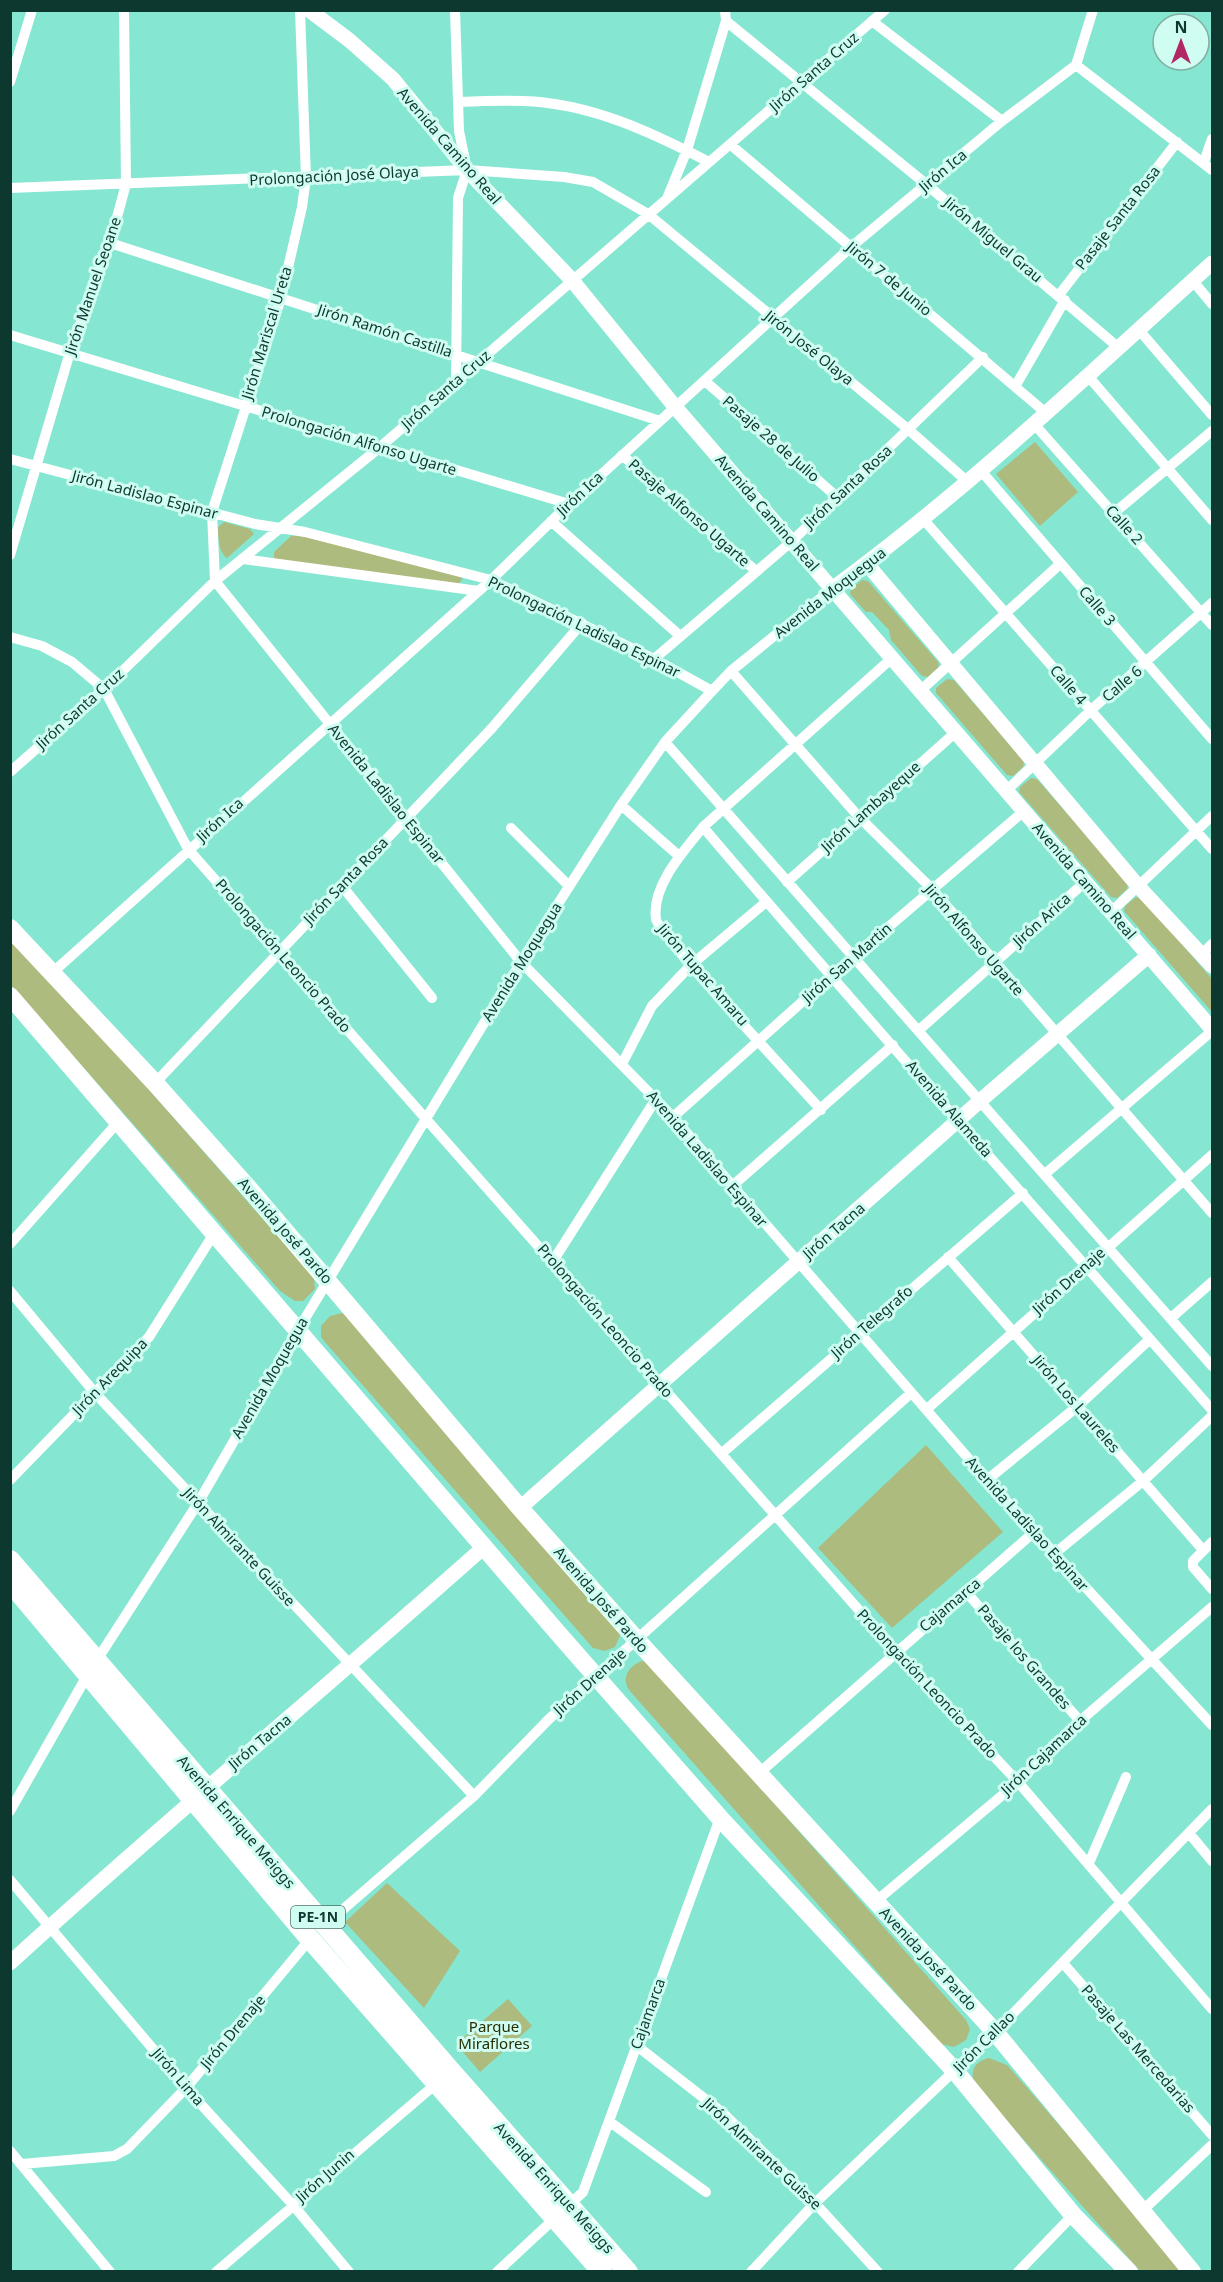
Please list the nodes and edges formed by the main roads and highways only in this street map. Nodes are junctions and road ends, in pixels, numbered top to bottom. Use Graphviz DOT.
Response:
graph roads {
  1 [pos="10,928"];
  2 [pos="14,1006"];
  3 [pos="10,1560"];
  4 [pos="10,1582"];
  5 [pos="93,1667"];
  6 [pos="200,1794"];
  7 [pos="562,2213"];
  8 [pos="602,2271"];
  9 [pos="628,2271"];
  10 [pos="1129,2271"];
  11 [pos="1192,2271"];
  1 -- 11 [label="main road, Avenida José Pardo"];
  2 -- 10 [label="main road"];
  3 -- 5 [label="highway, Avenida Enrique Meiggs / PE-1N"];
  4 -- 5 [label="highway, Avenida Enrique Meiggs / PE-1N"];
  5 -- 6 [label="highway, Avenida Enrique Meiggs / PE-1N"];
  6 -- 7 [label="highway, Avenida Enrique Meiggs / PE-1N"];
  6 -- 7 [label="highway, Avenida Enrique Meiggs / PE-1N"];
  7 -- 8 [label="highway, Avenida Enrique Meiggs / PE-1N"];
  7 -- 9 [label="highway, Avenida Enrique Meiggs / PE-1N"];
}
